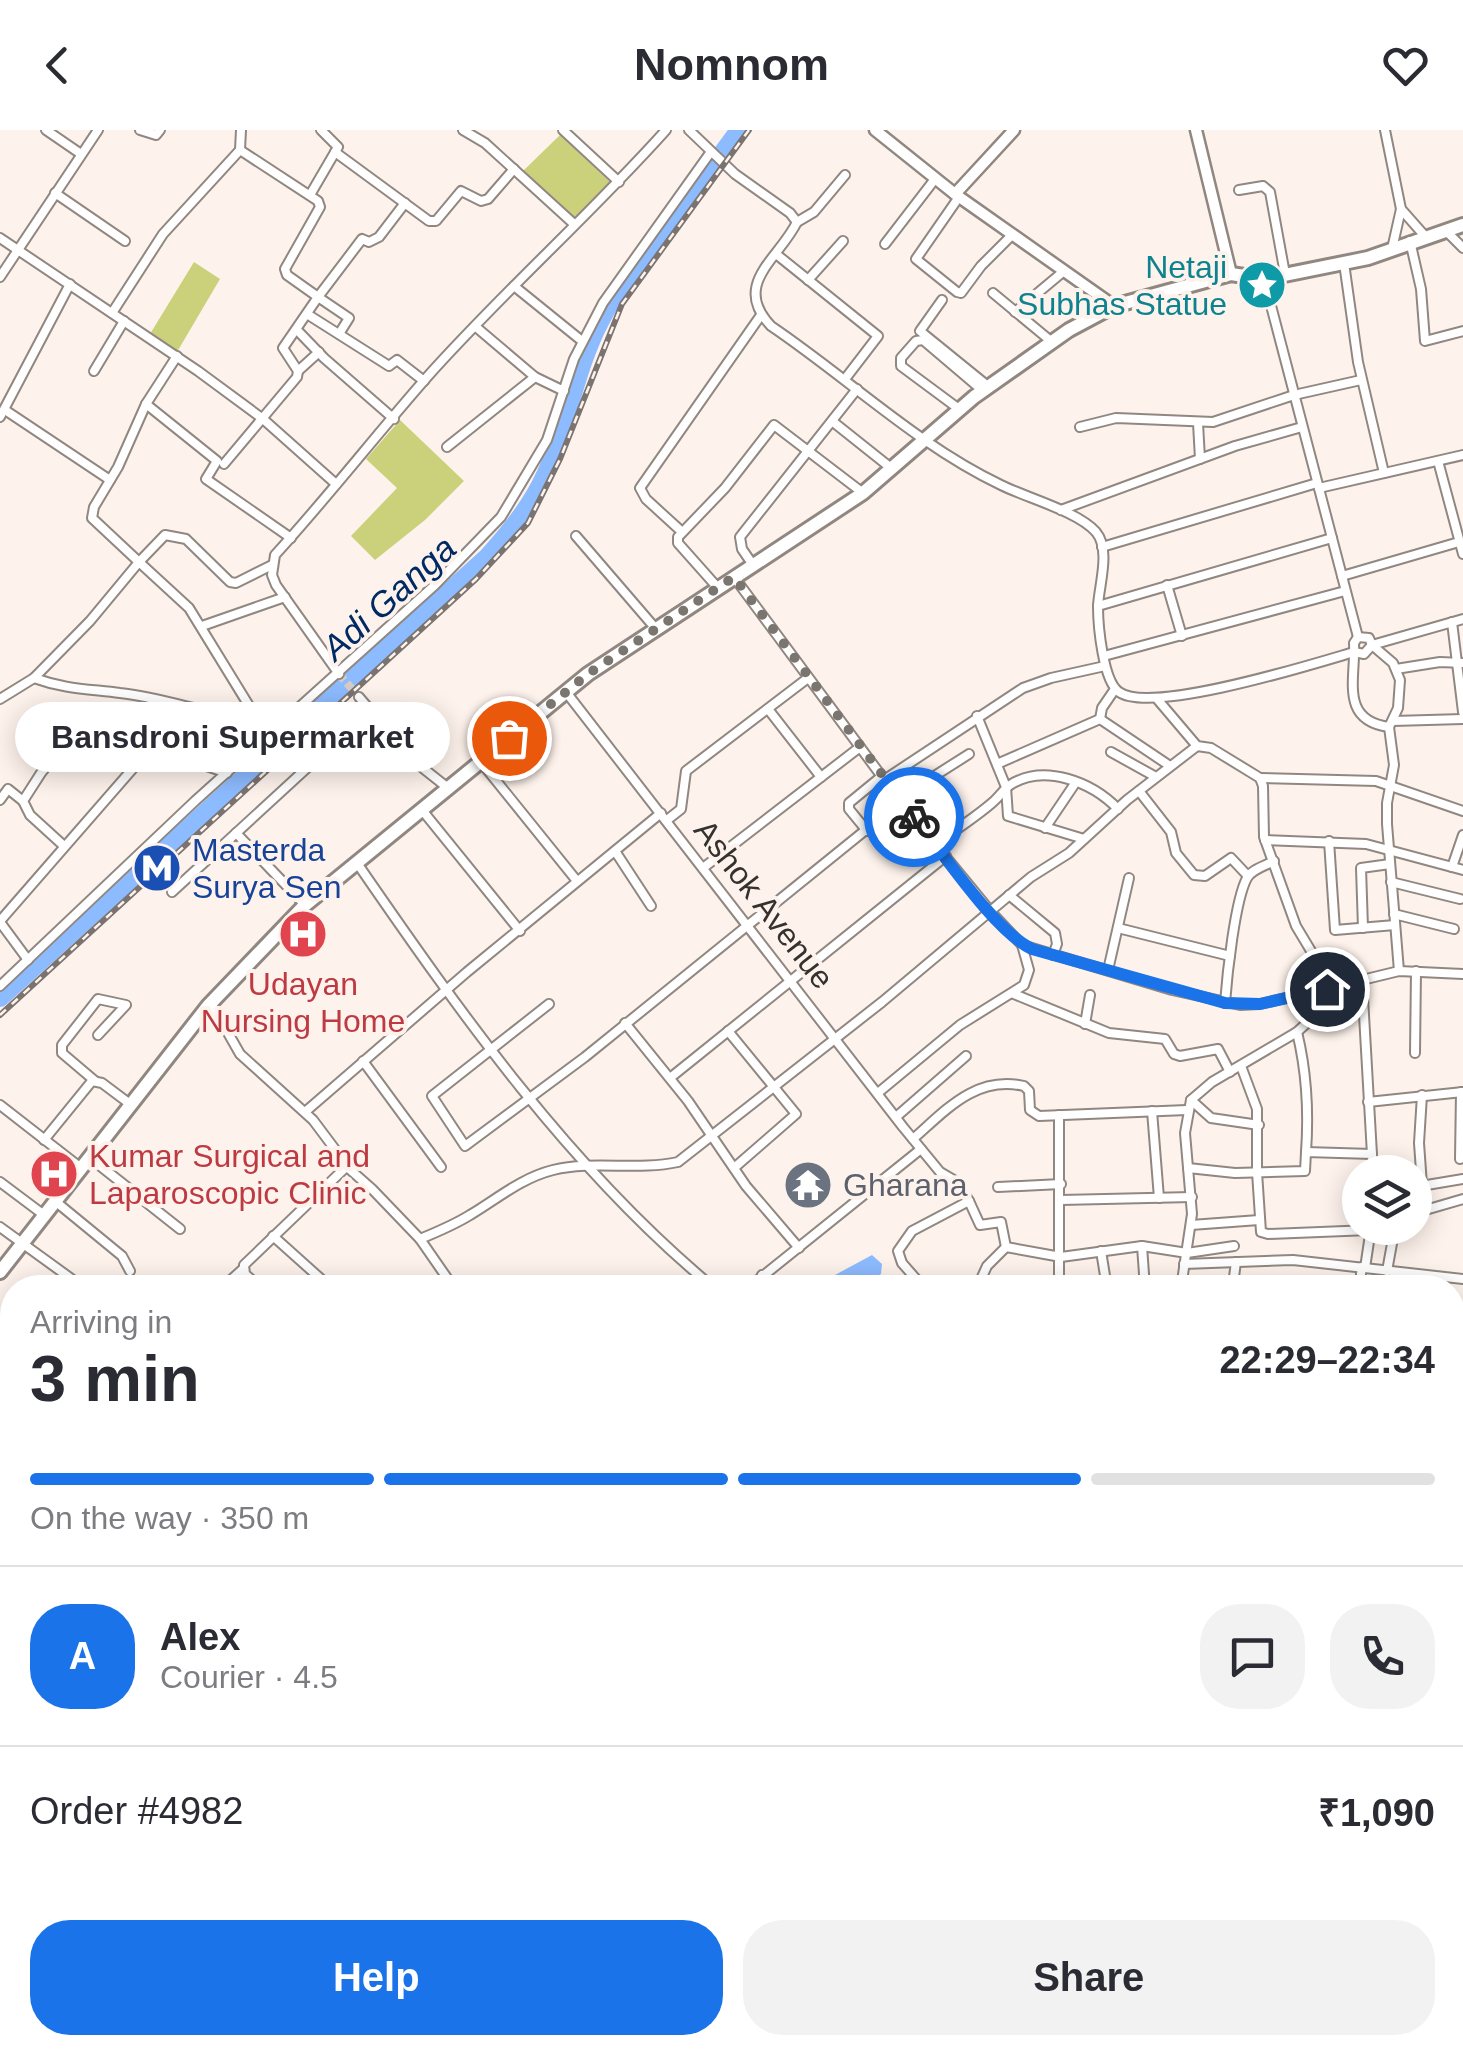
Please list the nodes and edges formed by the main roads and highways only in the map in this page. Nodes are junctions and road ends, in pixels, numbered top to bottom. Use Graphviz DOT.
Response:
graph roads {
  1 [pos="1463,224"];
  2 [pos="0,1272"];
  1 -- 2 [label="main road"];
}
